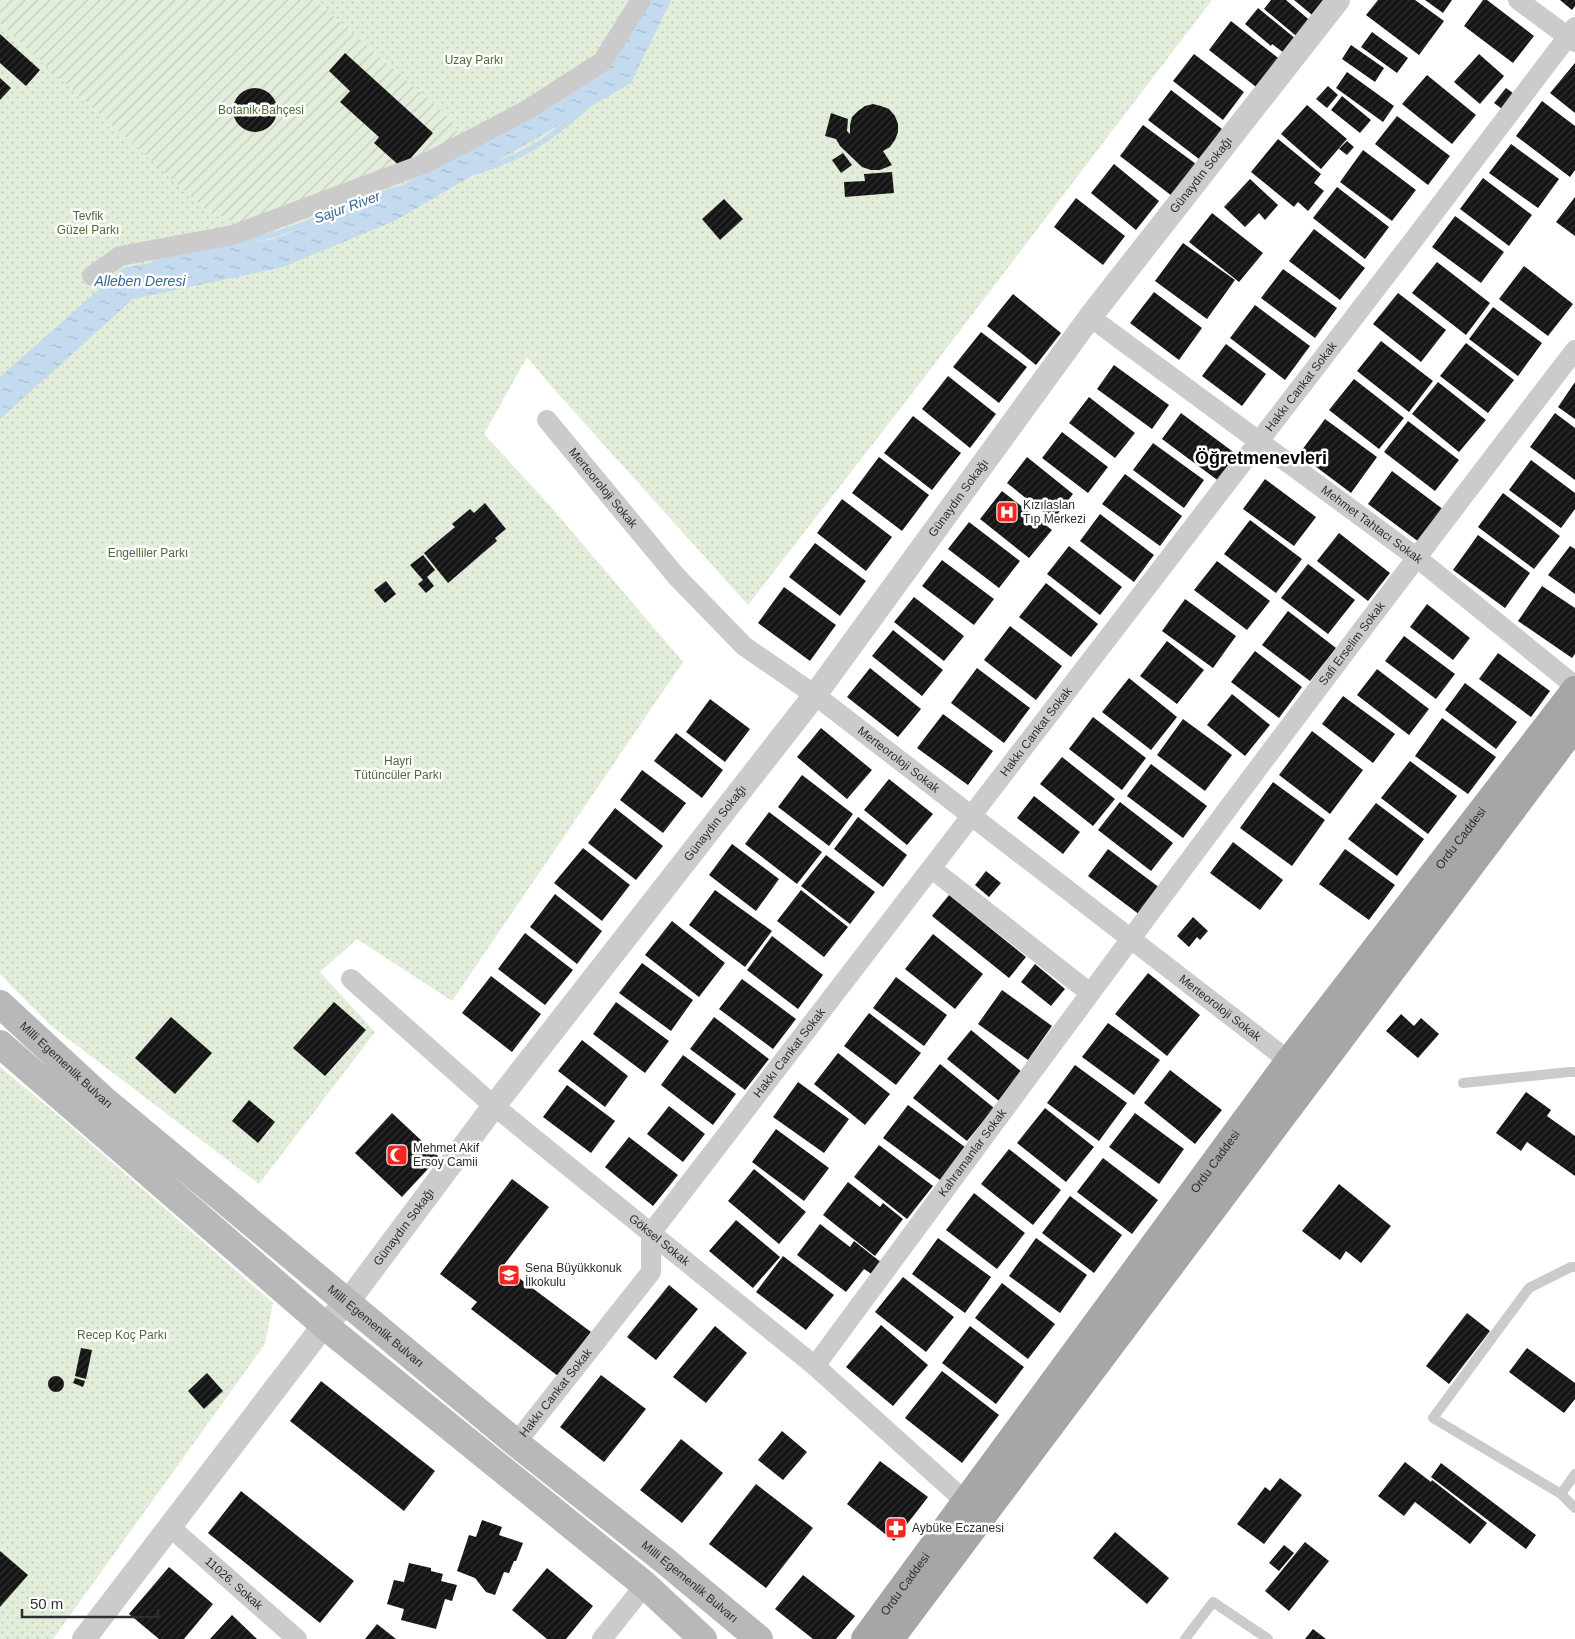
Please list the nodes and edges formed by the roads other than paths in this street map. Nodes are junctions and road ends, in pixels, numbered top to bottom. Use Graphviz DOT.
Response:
graph roads {
  1 [pos="641,0"];
  2 [pos="1338,0"];
  3 [pos="1518,0"];
  4 [pos="1572,35"];
  5 [pos="92,276"];
  6 [pos="1090,317"];
  7 [pos="1575,350"];
  8 [pos="547,420"];
  9 [pos="1259,440"];
  10 [pos="1416,557"];
  11 [pos="1575,686"];
  12 [pos="1575,690"];
  13 [pos="814,694"];
  14 [pos="1575,726"];
  15 [pos="972,817"];
  16 [pos="932,869"];
  17 [pos="1130,939"];
  18 [pos="351,979"];
  19 [pos="1090,993"];
  20 [pos="0,1004"];
  21 [pos="0,1044"];
  22 [pos="1289,1061"];
  23 [pos="1575,1072"];
  24 [pos="1463,1083"];
  25 [pos="494,1106"];
  26 [pos="651,1233"];
  27 [pos="1575,1267"];
  28 [pos="347,1303"];
  29 [pos="324,1325"];
  30 [pos="815,1366"];
  31 [pos="516,1442"];
  32 [pos="1575,1474"];
  33 [pos="1560,1494"];
  34 [pos="965,1501"];
  35 [pos="1575,1508"];
  36 [pos="170,1526"];
  37 [pos="645,1585"];
  38 [pos="84,1639"];
  39 [pos="298,1639"];
  40 [pos="602,1639"];
  41 [pos="703,1639"];
  42 [pos="759,1639"];
  43 [pos="865,1639"];
  44 [pos="890,1639"];
  45 [pos="1185,1639"];
  46 [pos="1268,1639"];
  1 -- 5 [label="street"];
  2 -- 6 [label="street, Günaydın Sokağı"];
  3 -- 4 [label="street"];
  4 -- 9 [label="street, Hakkı Cankat Sokak"];
  6 -- 9 [label="street, Mehmet Tahtacı Sokak"];
  6 -- 13 [label="street, Günaydın Sokağı"];
  7 -- 10 [label="street, Safi Erselim Sokak"];
  8 -- 13 [label="street, Merteoroloji Sokak"];
  9 -- 10 [label="street, Mehmet Tahtacı Sokak"];
  9 -- 15 [label="street, Hakkı Cankat Sokak"];
  10 -- 11 [label="street, Mehmet Tahtacı Sokak"];
  10 -- 17 [label="street, Safi Erselim Sokak"];
  12 -- 22 [label="main road, Ordu Caddesi"];
  13 -- 15 [label="street, Merteoroloji Sokak"];
  13 -- 25 [label="street, Günaydın Sokağı"];
  14 -- 44 [label="main road, Ordu Caddesi"];
  15 -- 16 [label="street, Hakkı Cankat Sokak"];
  15 -- 17 [label="street, Merteoroloji Sokak"];
  16 -- 19 [label="street"];
  16 -- 26 [label="street, Hakkı Cankat Sokak"];
  17 -- 19 [label="street, Kahramanlar Sokak"];
  17 -- 22 [label="street, Merteoroloji Sokak"];
  18 -- 25 [label="street, Göksel Sokak"];
  19 -- 30 [label="street, Kahramanlar Sokak"];
  20 -- 28 [label="main road, Milli Egemenlik Bulvarı"];
  21 -- 29 [label="main road, Milli Egemenlik Bulvarı"];
  22 -- 34 [label="main road, Ordu Caddesi"];
  23 -- 24 [label="lane"];
  25 -- 26 [label="street, Göksel Sokak"];
  25 -- 28 [label="street, Günaydın Sokağı"];
  26 -- 30 [label="street, Göksel Sokak"];
  26 -- 31 [label="street, Hakkı Cankat Sokak"];
  27 -- 33 [label="lane"];
  28 -- 29 [label="street, Günaydın Sokağı"];
  28 -- 31 [label="main road, Milli Egemenlik Bulvarı"];
  29 -- 36 [label="street, Günaydın Sokağı"];
  29 -- 37 [label="main road, Milli Egemenlik Bulvarı"];
  30 -- 34 [label="street, Göksel Sokak"];
  31 -- 42 [label="main road, Milli Egemenlik Bulvarı"];
  32 -- 33 [label="lane"];
  33 -- 35 [label="lane"];
  34 -- 43 [label="main road, Ordu Caddesi"];
  36 -- 38 [label="street, Günaydın Sokağı"];
  36 -- 39 [label="street, 11026. Sokak"];
  37 -- 40 [label="street"];
  37 -- 41 [label="main road, Milli Egemenlik Bulvarı"];
  45 -- 46 [label="lane"];
}
